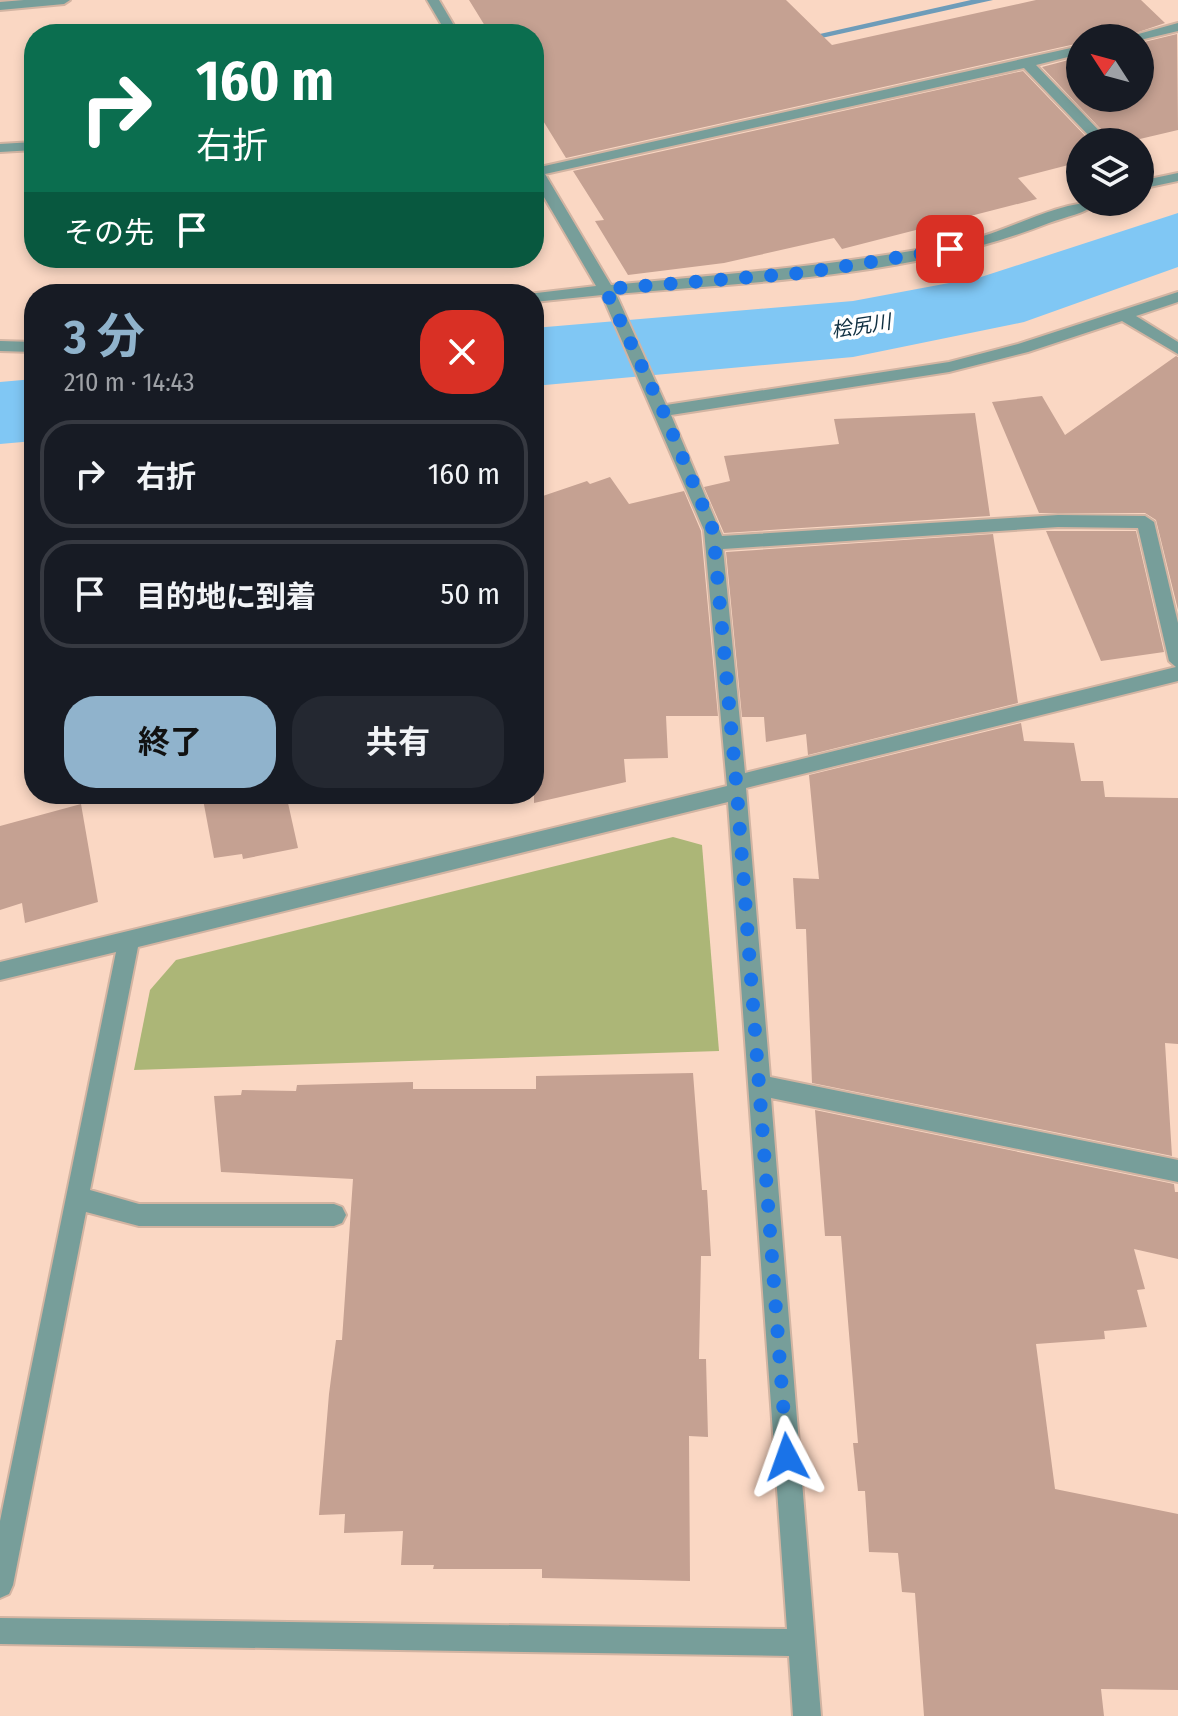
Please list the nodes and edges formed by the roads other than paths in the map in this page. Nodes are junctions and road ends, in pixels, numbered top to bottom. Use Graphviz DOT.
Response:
graph roads {
  1 [pos="64,0"];
  2 [pos="433,0"];
  3 [pos="0,6"];
  4 [pos="447,24"];
  5 [pos="1178,27"];
  6 [pos="1154,32"];
  7 [pos="1066,53"];
  8 [pos="1027,63"];
  9 [pos="1090,128"];
  10 [pos="24,147"];
  11 [pos="0,148"];
  12 [pos="544,168"];
  13 [pos="1178,177"];
  14 [pos="1154,181"];
  15 [pos="544,185"];
  16 [pos="1066,211"];
  17 [pos="608,294"];
  18 [pos="544,297"];
  19 [pos="1178,297"];
  20 [pos="1124,315"];
  21 [pos="0,346"];
  22 [pos="24,347"];
  23 [pos="1178,349"];
  24 [pos="660,405"];
  25 [pos="714,543"];
  26 [pos="1178,661"];
  27 [pos="1178,674"];
  28 [pos="737,787"];
  29 [pos="129,940"];
  30 [pos="0,971"];
  31 [pos="759,1085"];
  32 [pos="1178,1171"];
  33 [pos="78,1198"];
  34 [pos="334,1215"];
  35 [pos="0,1585"];
  36 [pos="0,1631"];
  37 [pos="801,1643"];
  38 [pos="807,1716"];
  1 -- 3 [label="street"];
  2 -- 4 [label="street"];
  5 -- 6 [label="street"];
  7 -- 8 [label="street"];
  8 -- 9 [label="street"];
  8 -- 12 [label="street"];
  10 -- 11 [label="street"];
  13 -- 14 [label="street"];
  15 -- 17 [label="street"];
  16 -- 17 [label="street"];
  17 -- 18 [label="street"];
  17 -- 24 [label="street"];
  19 -- 20 [label="street"];
  20 -- 23 [label="street"];
  20 -- 24 [label="street"];
  21 -- 22 [label="street"];
  24 -- 25 [label="street"];
  25 -- 26 [label="street"];
  25 -- 28 [label="street"];
  27 -- 28 [label="street"];
  28 -- 29 [label="street"];
  28 -- 31 [label="street"];
  29 -- 30 [label="street"];
  29 -- 33 [label="street"];
  31 -- 32 [label="street"];
  31 -- 37 [label="street"];
  33 -- 34 [label="street"];
  33 -- 35 [label="street"];
  36 -- 37 [label="street"];
  37 -- 38 [label="street"];
}
